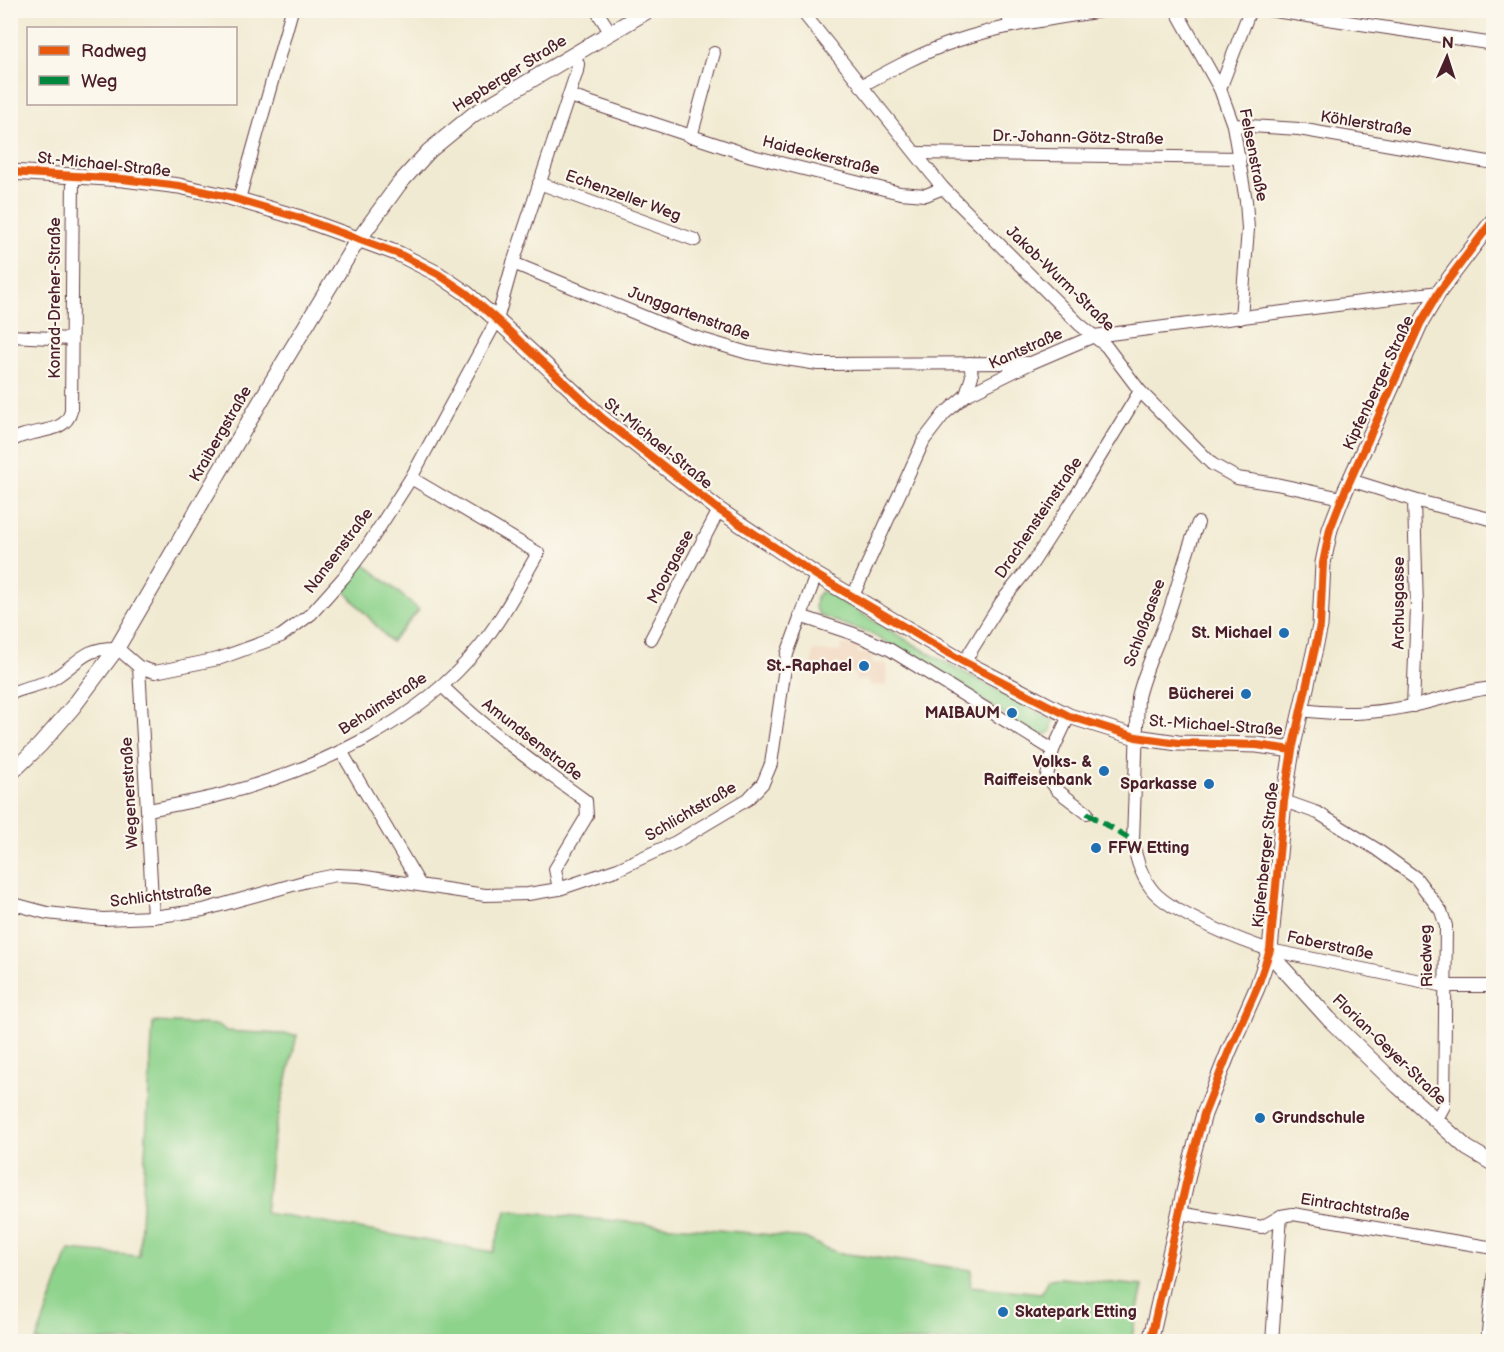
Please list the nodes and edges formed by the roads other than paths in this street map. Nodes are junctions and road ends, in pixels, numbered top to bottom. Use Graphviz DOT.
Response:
graph roads {
  1 [pos="292,10"];
  2 [pos="596,10"];
  3 [pos="649,10"];
  4 [pos="801,10"];
  5 [pos="1006,10"];
  6 [pos="1109,10"];
  7 [pos="1176,10"];
  8 [pos="1250,10"];
  9 [pos="1268,10"];
  10 [pos="1011,26"];
  11 [pos="611,33"];
  12 [pos="1494,44"];
  13 [pos="714,53"];
  14 [pos="574,54"];
  15 [pos="861,86"];
  16 [pos="1221,89"];
  17 [pos="570,96"];
  18 [pos="1233,125"];
  19 [pos="691,137"];
  20 [pos="916,153"];
  21 [pos="1240,158"];
  22 [pos="1494,163"];
  23 [pos="10,172"];
  24 [pos="73,174"];
  25 [pos="539,183"];
  26 [pos="943,188"];
  27 [pos="239,199"];
  28 [pos="1494,219"];
  29 [pos="359,239"];
  30 [pos="695,240"];
  31 [pos="513,263"];
  32 [pos="1439,292"];
  33 [pos="1241,318"];
  34 [pos="497,320"];
  35 [pos="10,336"];
  36 [pos="1094,336"];
  37 [pos="71,339"];
  38 [pos="970,363"];
  39 [pos="1031,363"];
  40 [pos="1140,391"];
  41 [pos="966,395"];
  42 [pos="10,442"];
  43 [pos="411,478"];
  44 [pos="1350,480"];
  45 [pos="1342,498"];
  46 [pos="1414,500"];
  47 [pos="719,510"];
  48 [pos="1494,520"];
  49 [pos="1198,523"];
  50 [pos="816,575"];
  51 [pos="853,596"];
  52 [pos="800,616"];
  53 [pos="651,639"];
  54 [pos="117,648"];
  55 [pos="964,662"];
  56 [pos="139,667"];
  57 [pos="442,686"];
  58 [pos="1494,688"];
  59 [pos="10,694"];
  60 [pos="1413,706"];
  61 [pos="1301,710"];
  62 [pos="1070,716"];
  63 [pos="1136,737"];
  64 [pos="1053,750"];
  65 [pos="1292,750"];
  66 [pos="341,751"];
  67 [pos="10,774"];
  68 [pos="1284,801"];
  69 [pos="148,810"];
  70 [pos="1087,813"];
  71 [pos="420,885"];
  72 [pos="559,889"];
  73 [pos="10,903"];
  74 [pos="153,916"];
  75 [pos="1270,950"];
  76 [pos="1445,986"];
  77 [pos="1494,986"];
  78 [pos="1436,1121"];
  79 [pos="1494,1164"];
  80 [pos="1179,1213"];
  81 [pos="1281,1216"];
  82 [pos="1494,1248"];
  83 [pos="1494,1272"];
  84 [pos="1150,1341"];
  85 [pos="1272,1341"];
  86 [pos="1487,1341"];
  1 -- 27 [label="street"];
  2 -- 11 [label="street"];
  3 -- 11 [label="street, Hepberger Straße"];
  4 -- 15 [label="street, Jakob-Wurm-Straße"];
  5 -- 10 [label="street"];
  6 -- 10 [label="street"];
  7 -- 16 [label="street, Felsenstraße"];
  8 -- 16 [label="street"];
  9 -- 12 [label="street"];
  10 -- 15 [label="street"];
  11 -- 14 [label="street, Hepberger Straße"];
  13 -- 19 [label="street"];
  14 -- 17 [label="street, Echenzeller Weg"];
  14 -- 29 [label="street, Hepberger Straße"];
  15 -- 20 [label="street, Jakob-Wurm-Straße"];
  16 -- 18 [label="street, Felsenstraße"];
  17 -- 19 [label="street, Haideckerstraße"];
  17 -- 25 [label="street, Echenzeller Weg"];
  18 -- 21 [label="street, Felsenstraße"];
  18 -- 22 [label="street, Köhlerstraße"];
  19 -- 26 [label="street, Haideckerstraße"];
  20 -- 21 [label="street, Dr.-Johann-Götz-Straße"];
  20 -- 26 [label="street, Jakob-Wurm-Straße"];
  21 -- 33 [label="street, Felsenstraße"];
  23 -- 24 [label="street, St.-Michael-Straße"];
  24 -- 27 [label="street, St.-Michael-Straße"];
  24 -- 37 [label="street, Konrad-Dreher-Straße"];
  25 -- 30 [label="street, Echenzeller Weg"];
  25 -- 31 [label="street, Echenzeller Weg"];
  26 -- 36 [label="street, Jakob-Wurm-Straße"];
  27 -- 29 [label="street, St.-Michael-Straße"];
  28 -- 32 [label="street, Kipfenberger Straße"];
  29 -- 34 [label="street, St.-Michael-Straße"];
  29 -- 54 [label="street, Kraibergstraße"];
  31 -- 34 [label="street, Echenzeller Weg"];
  31 -- 38 [label="street, Junggartenstraße"];
  32 -- 33 [label="street, Kantstraße"];
  32 -- 44 [label="street, Kipfenberger Straße"];
  33 -- 36 [label="street, Kantstraße"];
  34 -- 43 [label="street, Nansenstraße"];
  34 -- 47 [label="street, St.-Michael-Straße"];
  35 -- 37 [label="street"];
  36 -- 39 [label="street, Kantstraße"];
  36 -- 40 [label="street, Jakob-Wurm-Straße"];
  37 -- 42 [label="street, Konrad-Dreher-Straße"];
  38 -- 39 [label="street, Junggartenstraße"];
  38 -- 41 [label="street"];
  39 -- 41 [label="street, Kantstraße"];
  40 -- 45 [label="street, Jakob-Wurm-Straße"];
  40 -- 55 [label="street, Drachensteinstraße"];
  41 -- 51 [label="street, Kantstraße"];
  43 -- 56 [label="street, Nansenstraße"];
  43 -- 57 [label="street, Behaimstraße"];
  44 -- 45 [label="street, Kipfenberger Straße"];
  44 -- 46 [label="street"];
  45 -- 61 [label="street, Kipfenberger Straße"];
  46 -- 48 [label="street"];
  46 -- 60 [label="street, Archusgasse"];
  47 -- 50 [label="street, St.-Michael-Straße"];
  47 -- 53 [label="street, Moorgasse"];
  49 -- 63 [label="street, Schloßgasse"];
  50 -- 51 [label="street, St.-Michael-Straße"];
  50 -- 52 [label="street, Schlichtstraße"];
  51 -- 55 [label="street, St.-Michael-Straße"];
  52 -- 64 [label="street"];
  52 -- 72 [label="street, Schlichtstraße"];
  54 -- 56 [label="street"];
  54 -- 59 [label="street"];
  54 -- 67 [label="street, Kraibergstraße"];
  55 -- 62 [label="street, St.-Michael-Straße"];
  56 -- 69 [label="street, Wegenerstraße"];
  57 -- 66 [label="street, Behaimstraße"];
  57 -- 72 [label="street, Amundsenstraße"];
  58 -- 60 [label="street"];
  60 -- 61 [label="street"];
  61 -- 65 [label="street, Kipfenberger Straße"];
  62 -- 63 [label="street, St.-Michael-Straße"];
  62 -- 64 [label="street"];
  63 -- 65 [label="street, St.-Michael-Straße"];
  63 -- 75 [label="street, Faberstraße"];
  64 -- 70 [label="street"];
  65 -- 68 [label="street, Kipfenberger Straße"];
  66 -- 69 [label="street, Behaimstraße"];
  66 -- 71 [label="street"];
  68 -- 75 [label="street, Kipfenberger Straße"];
  68 -- 76 [label="street, Riedweg"];
  69 -- 74 [label="street, Wegenerstraße"];
  71 -- 72 [label="street, Schlichtstraße"];
  71 -- 74 [label="street, Schlichtstraße"];
  73 -- 74 [label="street, Schlichtstraße"];
  75 -- 76 [label="street, Faberstraße"];
  75 -- 78 [label="street, Florian-Geyer-Straße"];
  75 -- 80 [label="street, Kipfenberger Straße"];
  76 -- 77 [label="street, Faberstraße"];
  76 -- 78 [label="street, Riedweg"];
  78 -- 79 [label="street, Florian-Geyer-Straße"];
  80 -- 81 [label="street, Eintrachtstraße"];
  80 -- 84 [label="street, Kipfenberger Straße"];
  81 -- 82 [label="street, Eintrachtstraße"];
  81 -- 85 [label="street"];
  83 -- 86 [label="street"];
}
